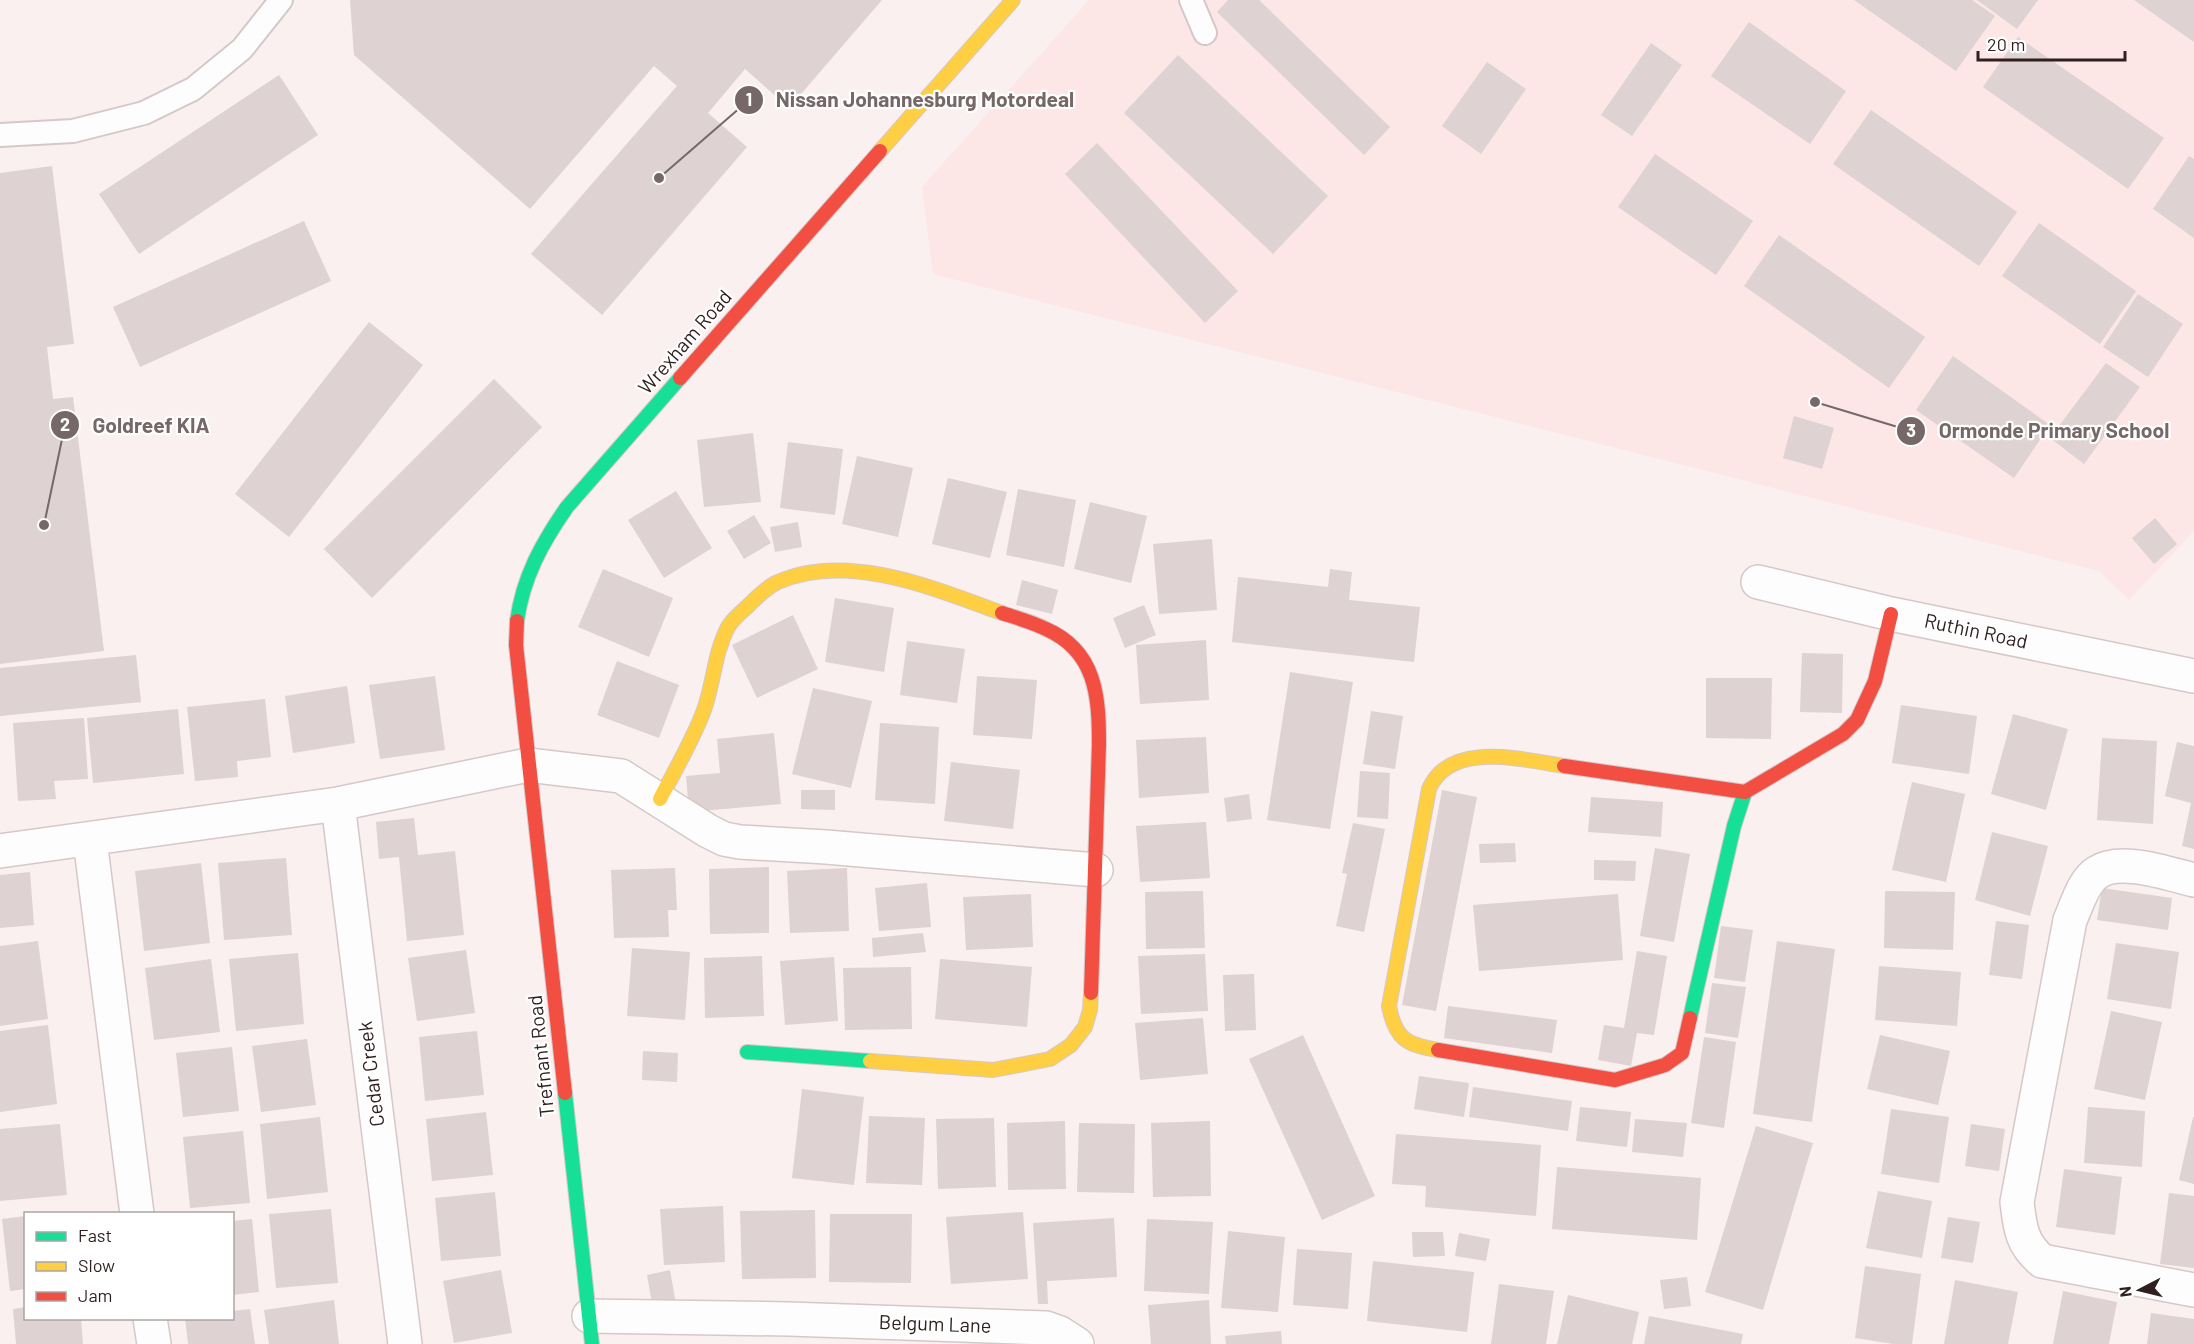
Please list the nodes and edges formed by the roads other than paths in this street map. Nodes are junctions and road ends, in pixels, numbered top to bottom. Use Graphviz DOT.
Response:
graph roads {
  1 [pos="281,0"];
  2 [pos="1013,0"];
  3 [pos="1191,0"];
  4 [pos="1205,33"];
  5 [pos="0,135"];
  6 [pos="1758,582"];
  7 [pos="1891,614"];
  8 [pos="2194,676"];
  9 [pos="528,765"];
  10 [pos="1745,792"];
  11 [pos="660,799"];
  12 [pos="338,804"];
  13 [pos="90,840"];
  14 [pos="0,851"];
  15 [pos="1096,870"];
  16 [pos="2194,879"];
  17 [pos="747,1052"];
  18 [pos="137,1212"];
  19 [pos="2194,1290"];
  20 [pos="150,1320"];
  21 [pos="590,1330"];
  22 [pos="790,1331"];
  23 [pos="154,1344"];
  24 [pos="405,1344"];
  25 [pos="1077,1344"];
  1 -- 5 [label="lane"];
  2 -- 9 [label="street, Wrexham Road"];
  3 -- 4 [label="lane"];
  6 -- 7 [label="street, Ruthin Road"];
  7 -- 8 [label="street, Ruthin Road"];
  7 -- 10 [label="street"];
  9 -- 11 [label="street"];
  9 -- 12 [label="street"];
  9 -- 21 [label="street, Trefnant Road"];
  10 -- 10 [label="street"];
  11 -- 15 [label="street"];
  11 -- 15 [label="street"];
  12 -- 13 [label="street"];
  12 -- 24 [label="street, Cedar Creek"];
  13 -- 14 [label="street"];
  13 -- 18 [label="street"];
  15 -- 17 [label="street"];
  16 -- 19 [label="street"];
  20 -- 23 [label="street"];
  21 -- 22 [label="street, Belgum Lane"];
  22 -- 25 [label="street, Belgum Lane"];
}
